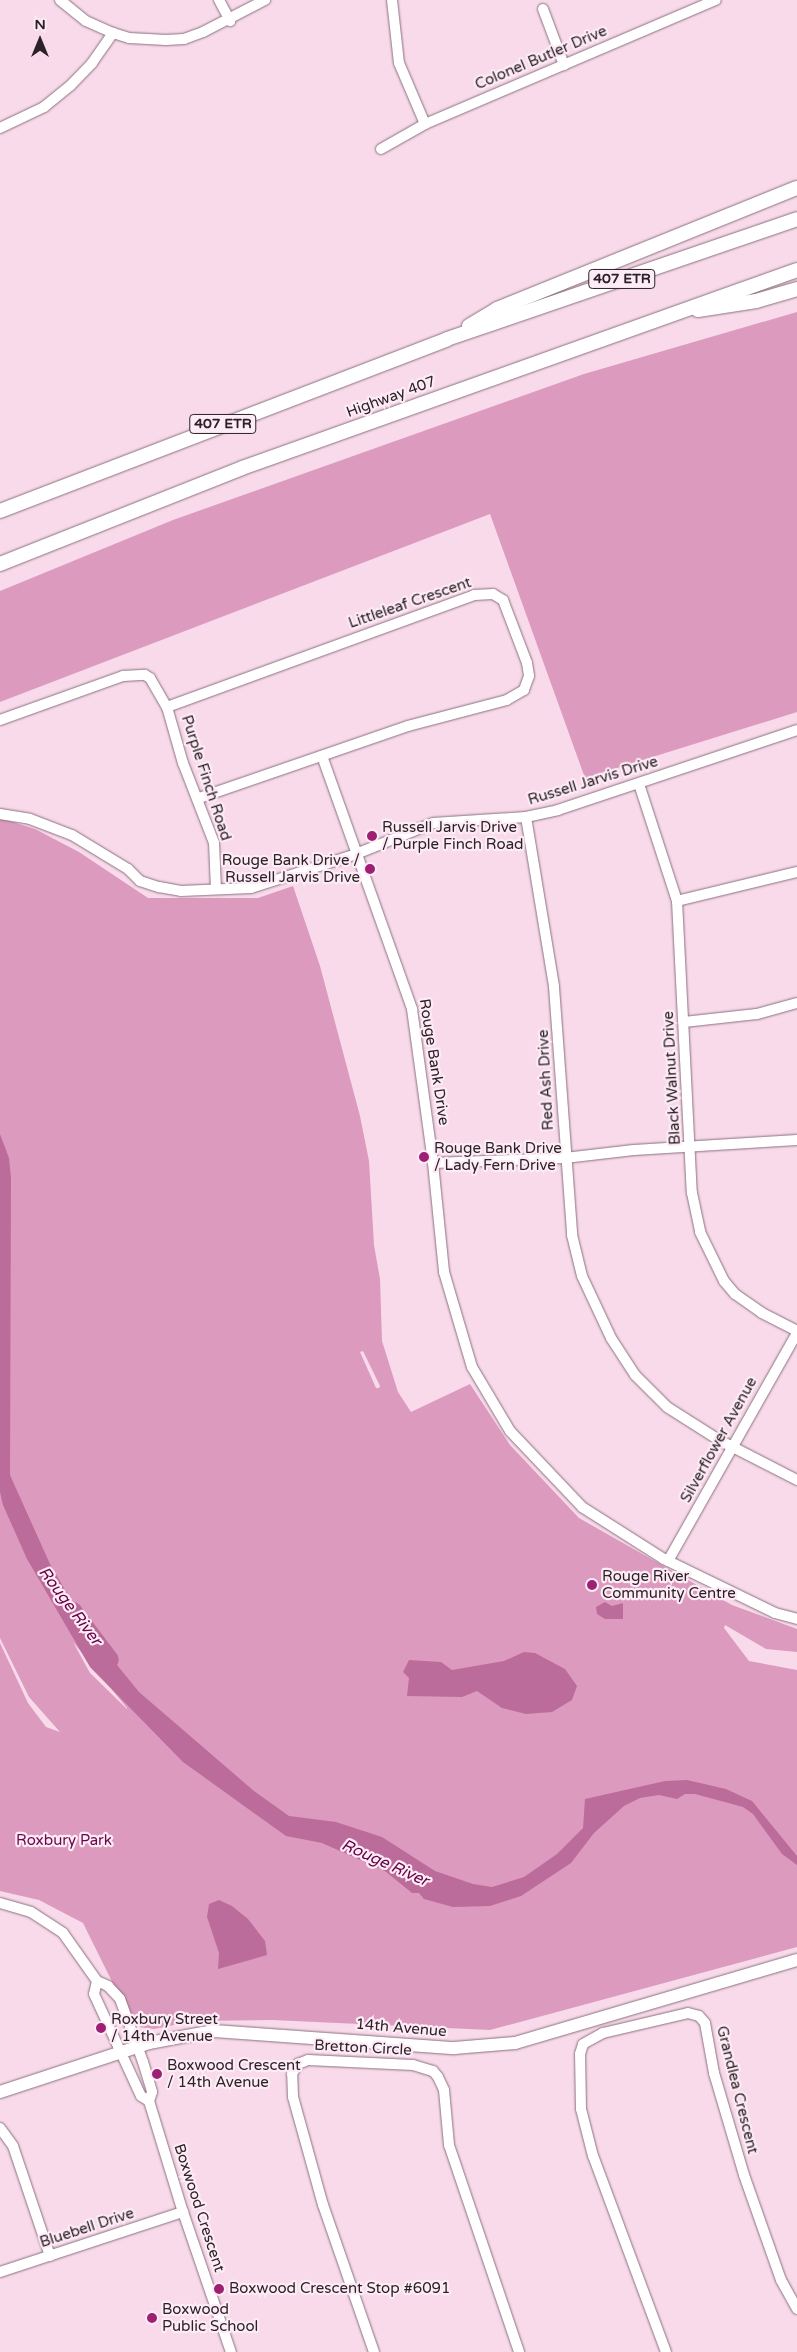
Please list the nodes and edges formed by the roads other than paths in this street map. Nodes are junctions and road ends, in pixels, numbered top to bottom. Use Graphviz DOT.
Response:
graph roads {
  1 [pos="60,0"];
  2 [pos="219,0"];
  3 [pos="265,0"];
  4 [pos="392,0"];
  5 [pos="716,0"];
  6 [pos="696,4"];
  7 [pos="543,9"];
  8 [pos="230,21"];
  9 [pos="113,33"];
  10 [pos="564,65"];
  11 [pos="425,124"];
  12 [pos="0,128"];
  13 [pos="381,149"];
  14 [pos="797,188"];
  15 [pos="797,218"];
  16 [pos="797,270"];
  17 [pos="797,289"];
  18 [pos="663,316"];
  19 [pos="447,339"];
  20 [pos="0,511"];
  21 [pos="0,564"];
  22 [pos="167,708"];
  23 [pos="0,720"];
  24 [pos="797,730"];
  25 [pos="322,756"];
  26 [pos="639,784"];
  27 [pos="199,798"];
  28 [pos="0,814"];
  29 [pos="526,817"];
  30 [pos="356,854"];
  31 [pos="797,872"];
  32 [pos="216,888"];
  33 [pos="677,901"];
  34 [pos="797,1003"];
  35 [pos="684,1022"];
  36 [pos="797,1140"];
  37 [pos="690,1146"];
  38 [pos="565,1158"];
  39 [pos="433,1163"];
  40 [pos="797,1332"];
  41 [pos="732,1446"];
  42 [pos="797,1480"];
  43 [pos="668,1561"];
  44 [pos="797,1619"];
  45 [pos="0,1903"];
  46 [pos="797,1960"];
  47 [pos="97,1980"];
  48 [pos="138,2046"];
  49 [pos="123,2052"];
  50 [pos="0,2092"];
  51 [pos="149,2101"];
  52 [pos="0,2128"];
  53 [pos="183,2212"];
  54 [pos="50,2256"];
  55 [pos="0,2272"];
  56 [pos="797,2309"];
  57 [pos="231,2352"];
  58 [pos="374,2352"];
  59 [pos="519,2352"];
  60 [pos="666,2352"];
  1 -- 9 [label="street"];
  2 -- 8 [label="street"];
  3 -- 8 [label="street"];
  4 -- 11 [label="street"];
  5 -- 6 [label="street, Colonel Butler Drive"];
  6 -- 10 [label="street, Colonel Butler Drive"];
  7 -- 10 [label="street"];
  8 -- 9 [label="street"];
  9 -- 12 [label="street"];
  10 -- 11 [label="street, Colonel Butler Drive"];
  11 -- 13 [label="street, Colonel Butler Drive"];
  14 -- 19 [label="highway"];
  15 -- 19 [label="highway, 407 ETR"];
  16 -- 18 [label="highway, Highway 407"];
  17 -- 18 [label="highway"];
  18 -- 21 [label="highway, Highway 407"];
  19 -- 20 [label="highway, 407 ETR"];
  22 -- 23 [label="street, Purple Finch Road"];
  22 -- 25 [label="street, Littleleaf Crescent"];
  22 -- 27 [label="street, Purple Finch Road"];
  24 -- 26 [label="street, Russell Jarvis Drive"];
  25 -- 27 [label="street, Littleleaf Crescent"];
  25 -- 30 [label="street"];
  26 -- 29 [label="street, Russell Jarvis Drive"];
  26 -- 33 [label="street, Black Walnut Drive"];
  27 -- 32 [label="street, Purple Finch Road"];
  28 -- 32 [label="street, Russell Jarvis Drive"];
  29 -- 30 [label="street, Russell Jarvis Drive"];
  29 -- 38 [label="street, Red Ash Drive"];
  30 -- 32 [label="street, Russell Jarvis Drive"];
  30 -- 39 [label="street, Rouge Bank Drive"];
  31 -- 33 [label="street"];
  33 -- 35 [label="street, Black Walnut Drive"];
  34 -- 35 [label="street"];
  35 -- 37 [label="street, Black Walnut Drive"];
  36 -- 37 [label="street"];
  37 -- 38 [label="street"];
  37 -- 40 [label="street, Black Walnut Drive"];
  38 -- 39 [label="street"];
  38 -- 41 [label="street, Red Ash Drive"];
  39 -- 43 [label="street, Rouge Bank Drive"];
  40 -- 41 [label="street, Silverflower Avenue"];
  41 -- 42 [label="street, Red Ash Drive"];
  41 -- 43 [label="street, Silverflower Avenue"];
  43 -- 44 [label="street, Rouge Bank Drive"];
  45 -- 47 [label="street"];
  46 -- 48 [label="main road, 14th Avenue"];
  47 -- 48 [label="street, Boxwood Crescent"];
  47 -- 49 [label="street, Boxwood Crescent"];
  48 -- 49 [label="main road, 14th Avenue"];
  48 -- 51 [label="street, Boxwood Crescent"];
  49 -- 50 [label="main road, 14th Avenue"];
  49 -- 51 [label="street, Boxwood Crescent"];
  51 -- 53 [label="street, Boxwood Crescent"];
  52 -- 54 [label="street"];
  53 -- 54 [label="street, Bluebell Drive"];
  53 -- 57 [label="street, Boxwood Crescent"];
  54 -- 55 [label="street, Bluebell Drive"];
  56 -- 60 [label="street, Grandlea Crescent"];
  58 -- 59 [label="street, Bretton Circle"];
}
